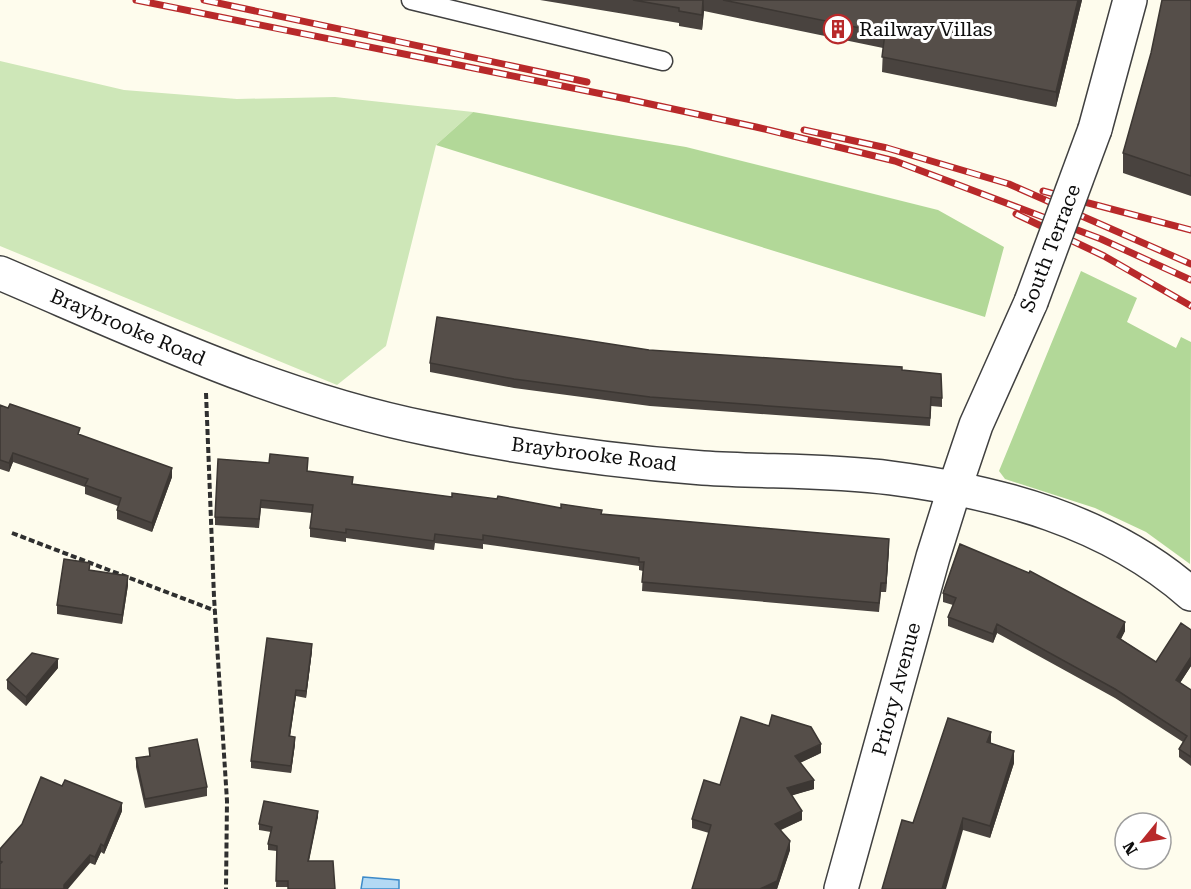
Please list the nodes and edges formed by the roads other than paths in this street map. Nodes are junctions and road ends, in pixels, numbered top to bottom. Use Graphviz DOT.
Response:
graph roads {
  1 [pos="411,0"];
  2 [pos="1130,0"];
  3 [pos="663,62"];
  4 [pos="0,273"];
  5 [pos="954,490"];
  6 [pos="1191,594"];
  7 [pos="841,889"];
  1 -- 3 [label="lane"];
  2 -- 5 [label="street, South Terrace, bridge"];
  4 -- 5 [label="street, Braybrooke Road"];
  5 -- 6 [label="street, Braybrooke Road"];
  5 -- 7 [label="street, Priory Avenue"];
}
